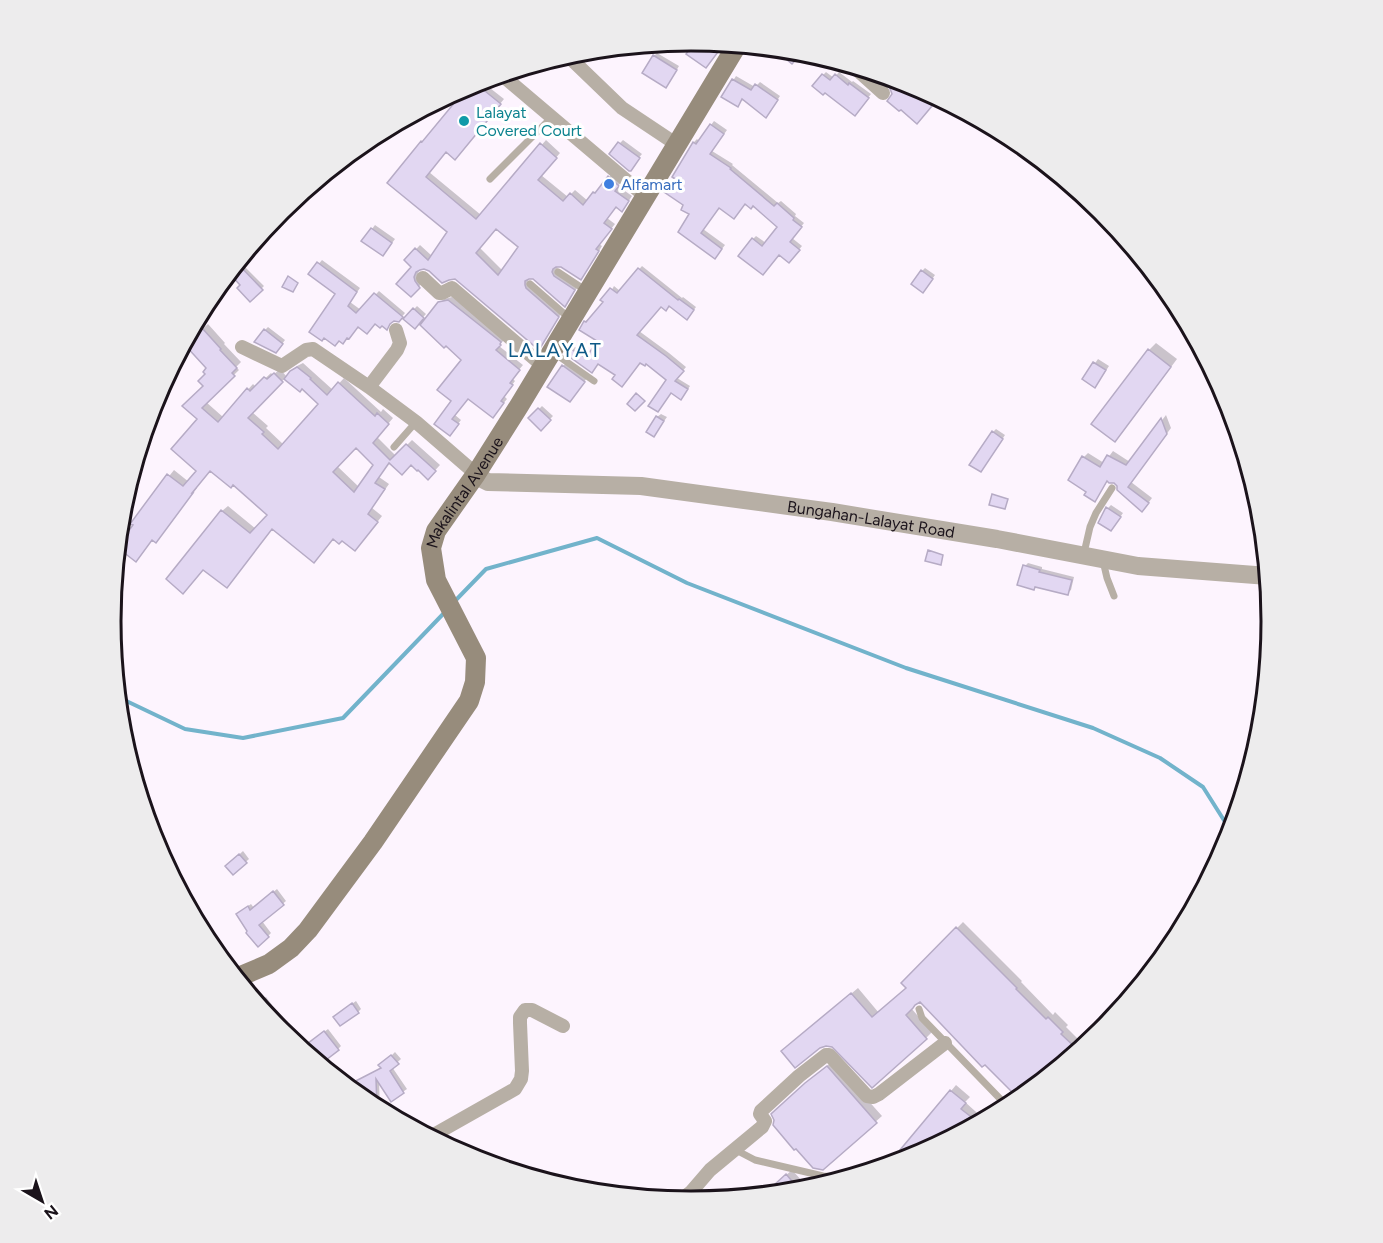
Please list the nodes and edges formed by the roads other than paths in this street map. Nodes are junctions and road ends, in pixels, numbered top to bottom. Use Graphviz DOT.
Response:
graph roads {
  1 [pos="732,52"];
  2 [pos="575,63"];
  3 [pos="867,79"];
  4 [pos="509,81"];
  5 [pos="883,93"];
  6 [pos="552,117"];
  7 [pos="676,144"];
  8 [pos="490,178"];
  9 [pos="646,197"];
  10 [pos="558,272"];
  11 [pos="423,278"];
  12 [pos="530,284"];
  13 [pos="588,292"];
  14 [pos="571,319"];
  15 [pos="396,330"];
  16 [pos="243,347"];
  17 [pos="547,359"];
  18 [pos="594,381"];
  19 [pos="369,387"];
  20 [pos="416,422"];
  21 [pos="394,447"];
  22 [pos="476,474"];
  23 [pos="1112,488"];
  24 [pos="1083,555"];
  25 [pos="1102,559"];
  26 [pos="1260,575"];
  27 [pos="1114,596"];
  28 [pos="244,975"];
  29 [pos="919,1009"];
  30 [pos="563,1026"];
  31 [pos="945,1043"];
  32 [pos="1001,1100"];
  33 [pos="438,1132"];
  34 [pos="734,1149"];
  35 [pos="825,1176"];
  36 [pos="691,1192"];
  1 -- 7 [label="main road, Makalintal Avenue"];
  2 -- 7 [label="street"];
  3 -- 5 [label="street"];
  4 -- 6 [label="street"];
  6 -- 8 [label="lane"];
  6 -- 9 [label="street"];
  7 -- 9 [label="main road, Makalintal Avenue"];
  9 -- 13 [label="main road, Makalintal Avenue"];
  10 -- 13 [label="lane"];
  11 -- 17 [label="street"];
  12 -- 14 [label="lane"];
  13 -- 14 [label="main road, Makalintal Avenue"];
  14 -- 17 [label="main road, Makalintal Avenue"];
  15 -- 19 [label="street"];
  16 -- 19 [label="street"];
  17 -- 18 [label="lane"];
  17 -- 22 [label="main road, Makalintal Avenue"];
  19 -- 20 [label="street"];
  20 -- 21 [label="lane"];
  20 -- 22 [label="street"];
  22 -- 24 [label="street, Bungahan-Lalayat Road"];
  22 -- 28 [label="main road, Makalintal Avenue"];
  23 -- 24 [label="lane"];
  24 -- 25 [label="street, Bungahan-Lalayat Road"];
  25 -- 26 [label="street, Bungahan-Lalayat Road"];
  25 -- 27 [label="lane"];
  29 -- 31 [label="lane"];
  30 -- 33 [label="street"];
  31 -- 32 [label="lane"];
  31 -- 34 [label="street"];
  34 -- 35 [label="lane"];
  34 -- 36 [label="street"];
}
